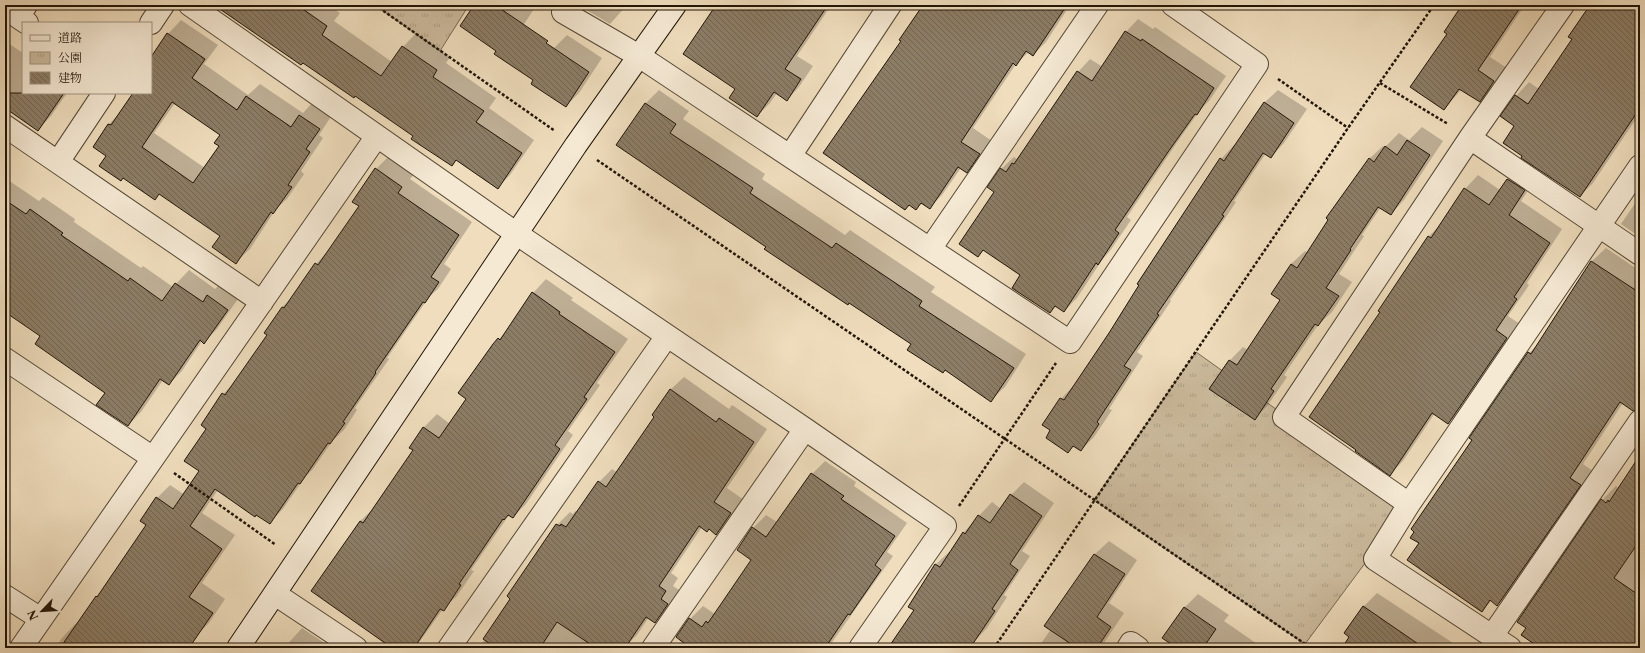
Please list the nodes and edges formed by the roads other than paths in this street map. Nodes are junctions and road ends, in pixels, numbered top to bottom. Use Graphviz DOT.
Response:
graph roads {
  1 [pos="26,5"];
  2 [pos="163,5"];
  3 [pos="190,5"];
  4 [pos="567,5"];
  5 [pos="675,5"];
  6 [pos="890,5"];
  7 [pos="1097,5"];
  8 [pos="1173,5"];
  9 [pos="1563,5"];
  10 [pos="26,22"];
  11 [pos="152,22"];
  12 [pos="639,56"];
  13 [pos="103,94"];
  14 [pos="5,126"];
  15 [pos="377,136"];
  16 [pos="1470,138"];
  17 [pos="790,156"];
  18 [pos="58,162"];
  19 [pos="1640,166"];
  20 [pos="1599,226"];
  21 [pos="517,234"];
  22 [pos="930,249"];
  23 [pos="1640,254"];
  24 [pos="262,302"];
  25 [pos="667,336"];
  26 [pos="5,359"];
  27 [pos="1640,420"];
  28 [pos="805,429"];
  29 [pos="154,458"];
  30 [pos="1409,504"];
  31 [pos="275,594"];
  32 [pos="5,596"];
  33 [pos="41,619"];
  34 [pos="1492,636"];
  35 [pos="21,648"];
  36 [pos="238,648"];
  37 [pos="356,648"];
  38 [pos="449,648"];
  39 [pos="653,648"];
  40 [pos="860,648"];
  41 [pos="1128,648"];
  42 [pos="1138,648"];
  43 [pos="1510,648"];
  1 -- 10 [label="street"];
  2 -- 11 [label="street"];
  3 -- 15 [label="street"];
  4 -- 12 [label="street"];
  5 -- 12 [label="street"];
  6 -- 17 [label="street"];
  7 -- 22 [label="street"];
  8 -- 22 [label="street"];
  9 -- 16 [label="street"];
  12 -- 17 [label="street"];
  12 -- 21 [label="street"];
  13 -- 18 [label="street"];
  14 -- 18 [label="street"];
  15 -- 21 [label="street"];
  15 -- 24 [label="street"];
  16 -- 20 [label="street"];
  16 -- 30 [label="street"];
  17 -- 22 [label="street"];
  18 -- 24 [label="street"];
  19 -- 20 [label="street"];
  20 -- 23 [label="street"];
  20 -- 30 [label="street"];
  21 -- 25 [label="street"];
  21 -- 31 [label="street"];
  24 -- 29 [label="street"];
  25 -- 28 [label="street"];
  25 -- 38 [label="street"];
  26 -- 29 [label="street"];
  27 -- 34 [label="street"];
  28 -- 39 [label="street"];
  28 -- 40 [label="street"];
  29 -- 33 [label="street"];
  30 -- 34 [label="street"];
  31 -- 36 [label="street"];
  31 -- 37 [label="street"];
  32 -- 33 [label="street"];
  33 -- 35 [label="street"];
  34 -- 43 [label="street"];
  41 -- 42 [label="street"];
}
